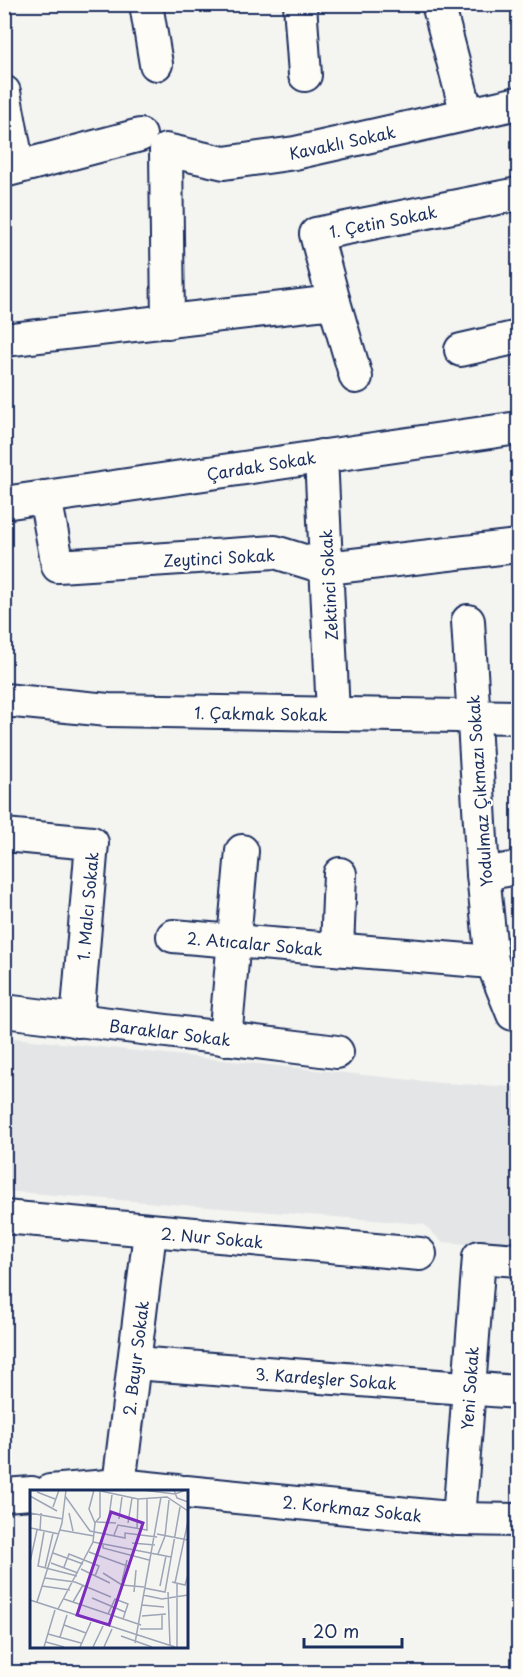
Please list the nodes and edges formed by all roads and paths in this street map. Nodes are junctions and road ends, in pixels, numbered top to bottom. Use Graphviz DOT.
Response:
graph roads {
  1 [pos="146,4"];
  2 [pos="300,4"];
  3 [pos="438,4"];
  4 [pos="156,64"];
  5 [pos="305,75"];
  6 [pos="4,92"];
  7 [pos="519,103"];
  8 [pos="467,114"];
  9 [pos="153,142"];
  10 [pos="11,169"];
  11 [pos="519,194"];
  12 [pos="334,302"];
  13 [pos="168,322"];
  14 [pos="519,337"];
  15 [pos="4,340"];
  16 [pos="461,350"];
  17 [pos="356,377"];
  18 [pos="519,428"];
  19 [pos="321,456"];
  20 [pos="45,497"];
  21 [pos="4,503"];
  22 [pos="519,546"];
  23 [pos="327,568"];
  24 [pos="468,621"];
  25 [pos="4,700"];
  26 [pos="333,714"];
  27 [pos="474,716"];
  28 [pos="519,717"];
  29 [pos="4,835"];
  30 [pos="242,851"];
  31 [pos="519,868"];
  32 [pos="340,874"];
  33 [pos="483,874"];
  34 [pos="173,936"];
  35 [pos="234,941"];
  36 [pos="337,949"];
  37 [pos="492,962"];
  38 [pos="4,1011"];
  39 [pos="519,1012"];
  40 [pos="77,1021"];
  41 [pos="225,1039"];
  42 [pos="336,1052"];
  43 [pos="4,1217"];
  44 [pos="150,1232"];
  45 [pos="420,1254"];
  46 [pos="519,1260"];
  47 [pos="134,1363"];
  48 [pos="469,1389"];
  49 [pos="519,1392"];
  50 [pos="119,1485"];
  51 [pos="62,1490"];
  52 [pos="167,1490"];
  53 [pos="30,1492"];
  54 [pos="188,1492"];
  55 [pos="4,1495"];
  56 [pos="459,1519"];
  57 [pos="519,1520"];
  1 -- 4 [label="street"];
  2 -- 5 [label="street"];
  3 -- 8 [label="street"];
  6 -- 10 [label="street"];
  7 -- 8 [label="street, Kavaklı Sokak"];
  8 -- 9 [label="street, Kavaklı Sokak"];
  9 -- 10 [label="street"];
  9 -- 13 [label="street"];
  11 -- 12 [label="street, 1. Çetin Sokak"];
  12 -- 13 [label="street"];
  12 -- 17 [label="street, 1. Çetin Sokak"];
  13 -- 15 [label="street"];
  14 -- 16 [label="street"];
  18 -- 19 [label="street, Çardak Sokak"];
  19 -- 20 [label="street, Çardak Sokak"];
  19 -- 23 [label="street, Zektinci Sokak"];
  20 -- 21 [label="street, Çardak Sokak"];
  20 -- 23 [label="street, Zeytinci Sokak"];
  22 -- 23 [label="street, Zeytinci Sokak"];
  23 -- 26 [label="street, Zektinci Sokak"];
  24 -- 27 [label="street, Yodulmaz Çıkmazı Sokak"];
  25 -- 26 [label="street, 1. Çakmak Sokak"];
  26 -- 27 [label="street, 1. Çakmak Sokak"];
  27 -- 28 [label="street, 1. Çakmak Sokak"];
  27 -- 33 [label="street, Yodulmaz Çıkmazı Sokak"];
  29 -- 40 [label="street, 1. Malcı Sokak"];
  30 -- 35 [label="street"];
  31 -- 33 [label="street"];
  32 -- 36 [label="street, 2. Atıcalar Sokak"];
  33 -- 37 [label="street, Yodulmaz Çıkmazı Sokak"];
  34 -- 35 [label="street, 2. Atıcalar Sokak"];
  35 -- 36 [label="street, 2. Atıcalar Sokak"];
  35 -- 41 [label="street"];
  36 -- 37 [label="street, 2. Atıcalar Sokak"];
  37 -- 39 [label="street"];
  38 -- 40 [label="street, Baraklar Sokak"];
  40 -- 41 [label="street, Baraklar Sokak"];
  41 -- 42 [label="street, Baraklar Sokak"];
  43 -- 44 [label="street, 2. Nur Sokak"];
  44 -- 45 [label="street, 2. Nur Sokak"];
  44 -- 47 [label="street, 2. Bayır Sokak"];
  46 -- 48 [label="street, Yeni Sokak"];
  47 -- 48 [label="street, 3. Kardeşler Sokak"];
  47 -- 50 [label="street, 2. Bayır Sokak"];
  48 -- 49 [label="street, 3. Kardeşler Sokak"];
  48 -- 56 [label="street, Yeni Sokak"];
  50 -- 51 [label="street"];
  50 -- 52 [label="street"];
  53 -- 55 [label="street"];
  54 -- 56 [label="street, 2. Korkmaz Sokak"];
  56 -- 57 [label="street, 2. Korkmaz Sokak"];
}
